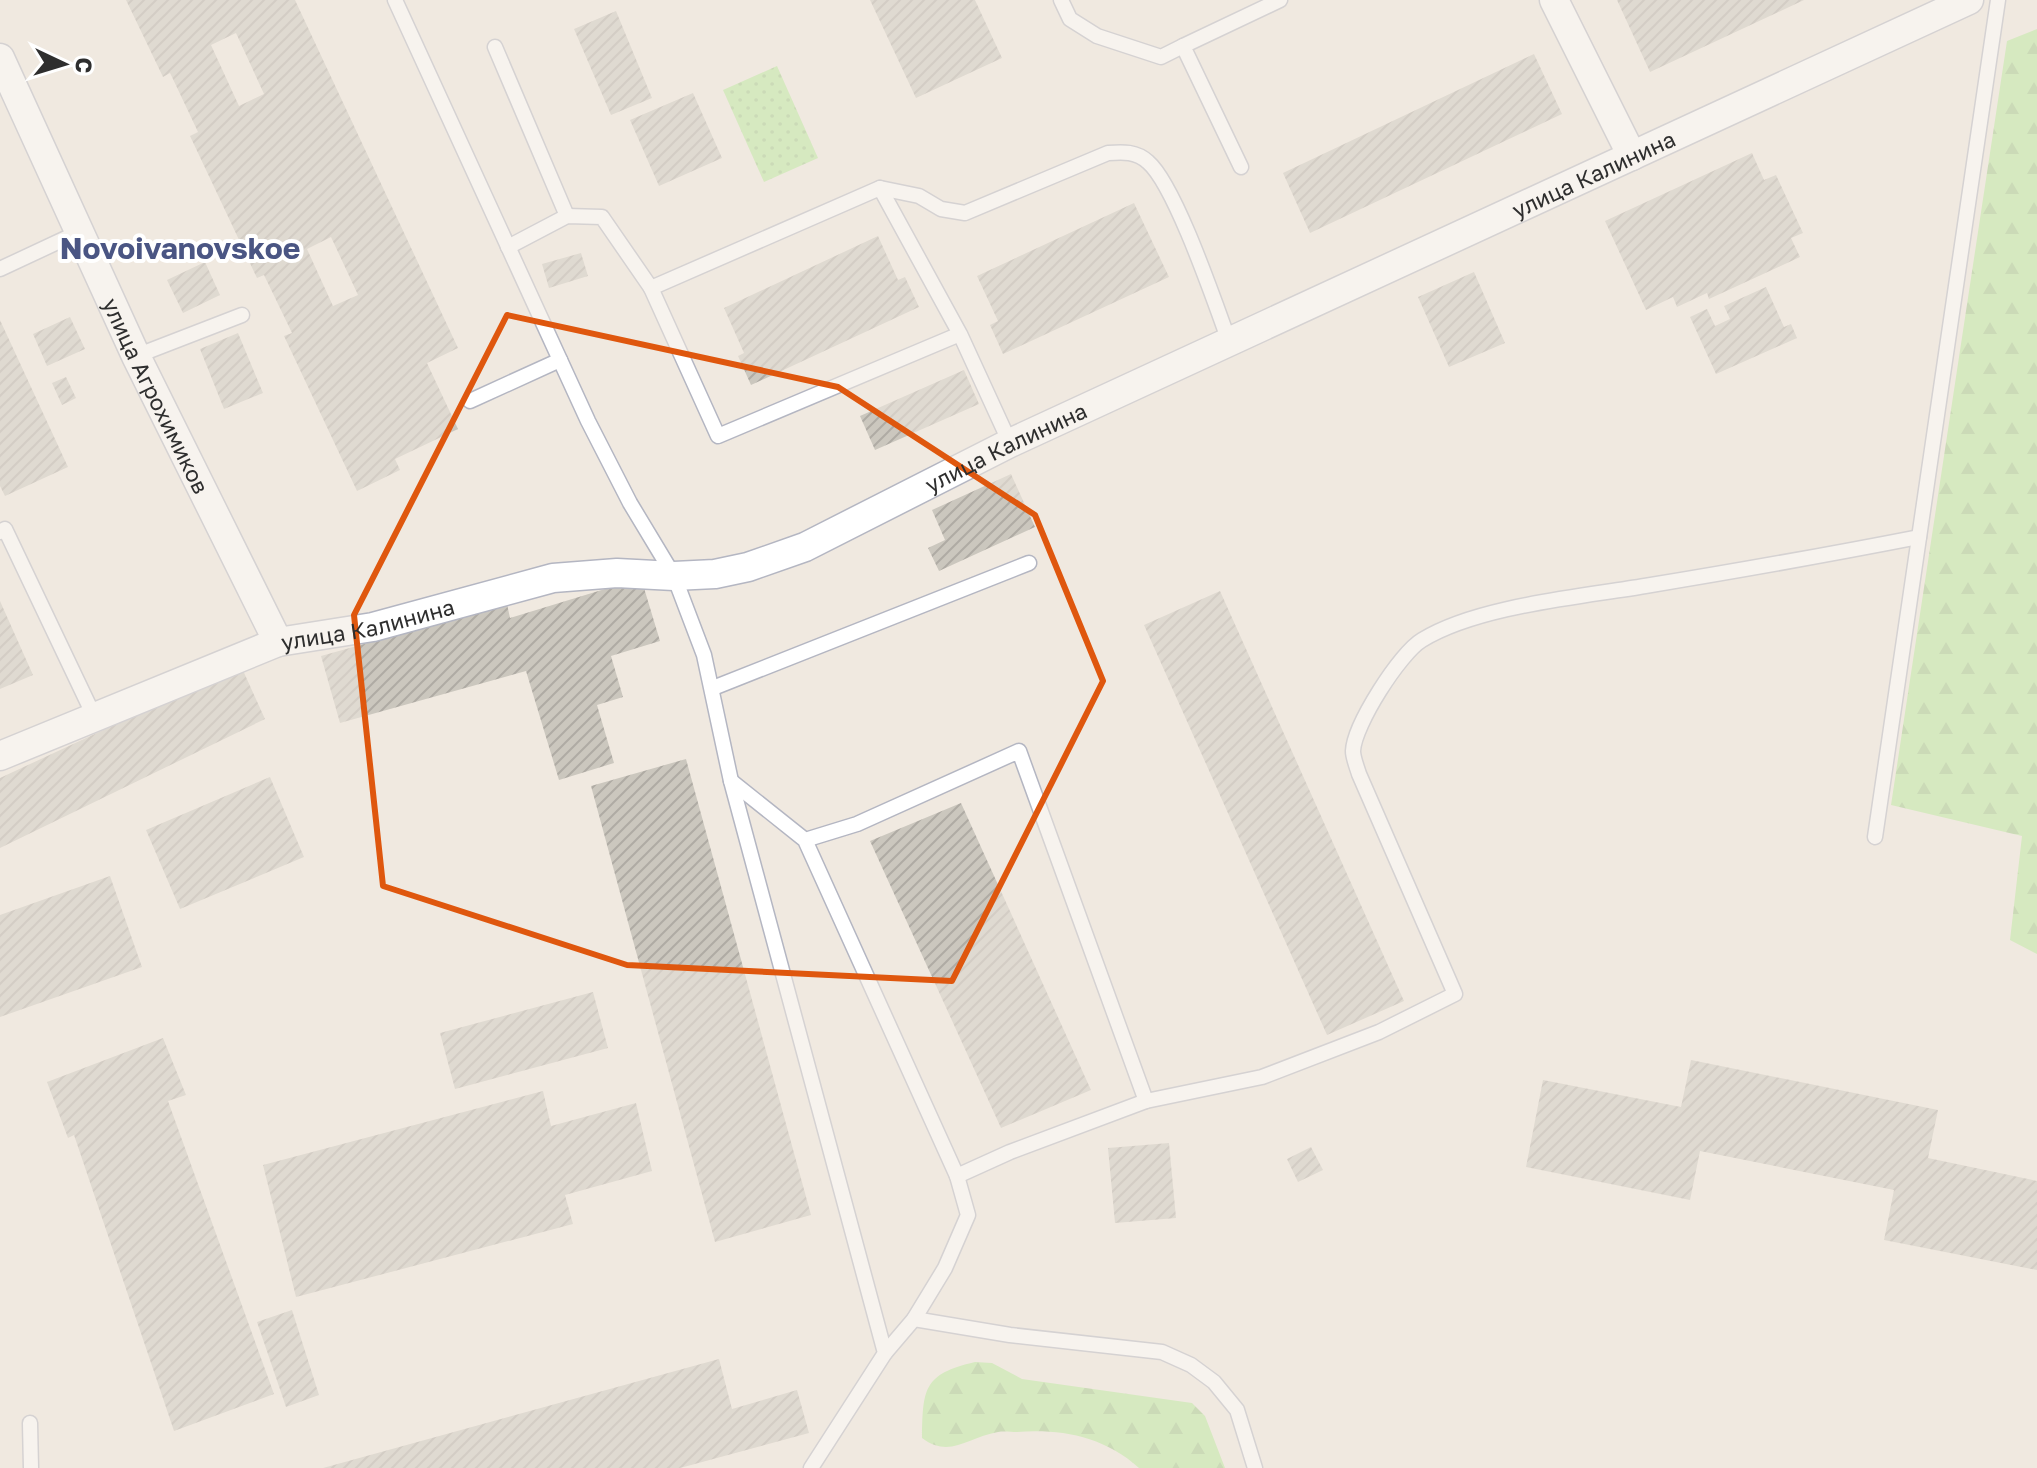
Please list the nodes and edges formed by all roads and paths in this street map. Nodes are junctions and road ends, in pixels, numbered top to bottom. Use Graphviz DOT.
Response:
graph roads {
  1 [pos="395,0"];
  2 [pos="1061,0"];
  3 [pos="1280,0"];
  4 [pos="1554,0"];
  5 [pos="1998,0"];
  6 [pos="1959,2"];
  7 [pos="1183,46"];
  8 [pos="495,47"];
  9 [pos="0,58"];
  10 [pos="1632,156"];
  11 [pos="1241,167"];
  12 [pos="880,188"];
  13 [pos="567,216"];
  14 [pos="79,232"];
  15 [pos="508,247"];
  16 [pos="0,269"];
  17 [pos="651,288"];
  18 [pos="242,315"];
  19 [pos="960,334"];
  20 [pos="1229,341"];
  21 [pos="136,356"];
  22 [pos="560,360"];
  23 [pos="470,401"];
  24 [pos="1010,443"];
  25 [pos="0,532"];
  26 [pos="1919,537"];
  27 [pos="1029,563"];
  28 [pos="674,576"];
  29 [pos="278,642"];
  30 [pos="713,688"];
  31 [pos="94,716"];
  32 [pos="0,756"];
  33 [pos="731,781"];
  34 [pos="1875,837"];
  35 [pos="805,840"];
  36 [pos="1146,1101"];
  37 [pos="957,1176"];
  38 [pos="914,1319"];
  39 [pos="885,1353"];
  40 [pos="30,1423"];
  41 [pos="31,1468"];
  42 [pos="811,1468"];
  43 [pos="1255,1468"];
  1 -- 15 [label="lane"];
  2 -- 7 [label="lane"];
  3 -- 7 [label="lane"];
  4 -- 10 [label="street"];
  5 -- 26 [label="lane"];
  6 -- 10 [label="street, улица Калинина"];
  7 -- 11 [label="lane"];
  8 -- 13 [label="lane"];
  9 -- 14 [label="street, улица Агрохимиков"];
  10 -- 20 [label="street, улица Калинина"];
  12 -- 17 [label="lane"];
  12 -- 19 [label="lane"];
  12 -- 20 [label="lane"];
  13 -- 15 [label="lane"];
  13 -- 17 [label="lane"];
  14 -- 16 [label="lane"];
  14 -- 21 [label="street, улица Агрохимиков"];
  15 -- 22 [label="lane"];
  17 -- 19 [label="lane"];
  18 -- 21 [label="lane"];
  19 -- 24 [label="lane"];
  20 -- 24 [label="street, улица Калинина"];
  21 -- 29 [label="street, улица Агрохимиков"];
  22 -- 23 [label="lane"];
  22 -- 28 [label="lane"];
  24 -- 28 [label="street, улица Калинина"];
  25 -- 31 [label="lane"];
  26 -- 34 [label="lane"];
  26 -- 36 [label="lane"];
  27 -- 30 [label="lane"];
  28 -- 29 [label="street, улица Калинина"];
  28 -- 30 [label="lane"];
  29 -- 31 [label="street, улица Калинина"];
  30 -- 33 [label="lane"];
  31 -- 32 [label="street, улица Калинина"];
  33 -- 35 [label="lane"];
  33 -- 39 [label="lane"];
  35 -- 36 [label="lane"];
  35 -- 37 [label="lane"];
  36 -- 37 [label="lane"];
  37 -- 38 [label="lane"];
  38 -- 39 [label="lane"];
  38 -- 43 [label="lane"];
  39 -- 42 [label="lane"];
  40 -- 41 [label="lane"];
}
